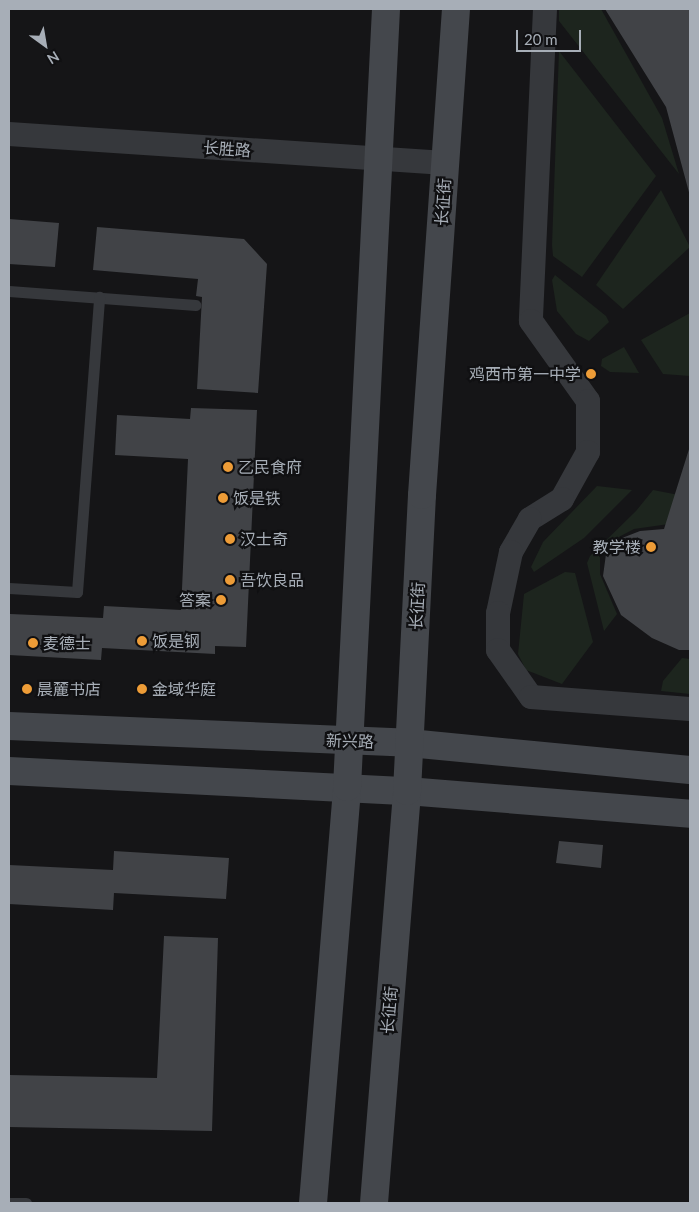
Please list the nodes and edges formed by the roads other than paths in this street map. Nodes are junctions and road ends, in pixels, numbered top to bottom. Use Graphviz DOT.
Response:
graph roads {
  1 [pos="386,9"];
  2 [pos="456,9"];
  3 [pos="545,9"];
  4 [pos="9,134"];
  5 [pos="378,159"];
  6 [pos="445,163"];
  7 [pos="9,291"];
  8 [pos="98,297"];
  9 [pos="195,305"];
  10 [pos="9,588"];
  11 [pos="690,709"];
  12 [pos="9,726"];
  13 [pos="347,741"];
  14 [pos="409,743"];
  15 [pos="690,770"];
  16 [pos="9,771"];
  17 [pos="347,787"];
  18 [pos="407,791"];
  19 [pos="690,814"];
  20 [pos="9,1203"];
  21 [pos="26,1203"];
  22 [pos="313,1203"];
  23 [pos="374,1203"];
  1 -- 5 [label="main road"];
  2 -- 6 [label="main road, 长征街"];
  3 -- 11 [label="street"];
  4 -- 5 [label="street, 长胜路"];
  5 -- 6 [label="street, 长胜路"];
  5 -- 13 [label="main road"];
  6 -- 14 [label="main road, 长征街"];
  7 -- 8 [label="lane"];
  8 -- 9 [label="lane"];
  8 -- 10 [label="lane"];
  12 -- 13 [label="main road, 新兴路"];
  13 -- 14 [label="main road, 新兴路"];
  13 -- 17 [label="main road"];
  14 -- 15 [label="main road, 新兴路"];
  14 -- 18 [label="main road, 长征街"];
  16 -- 17 [label="main road"];
  17 -- 18 [label="main road"];
  17 -- 22 [label="main road"];
  18 -- 19 [label="main road"];
  18 -- 23 [label="main road, 长征街"];
  20 -- 21 [label="lane"];
}
